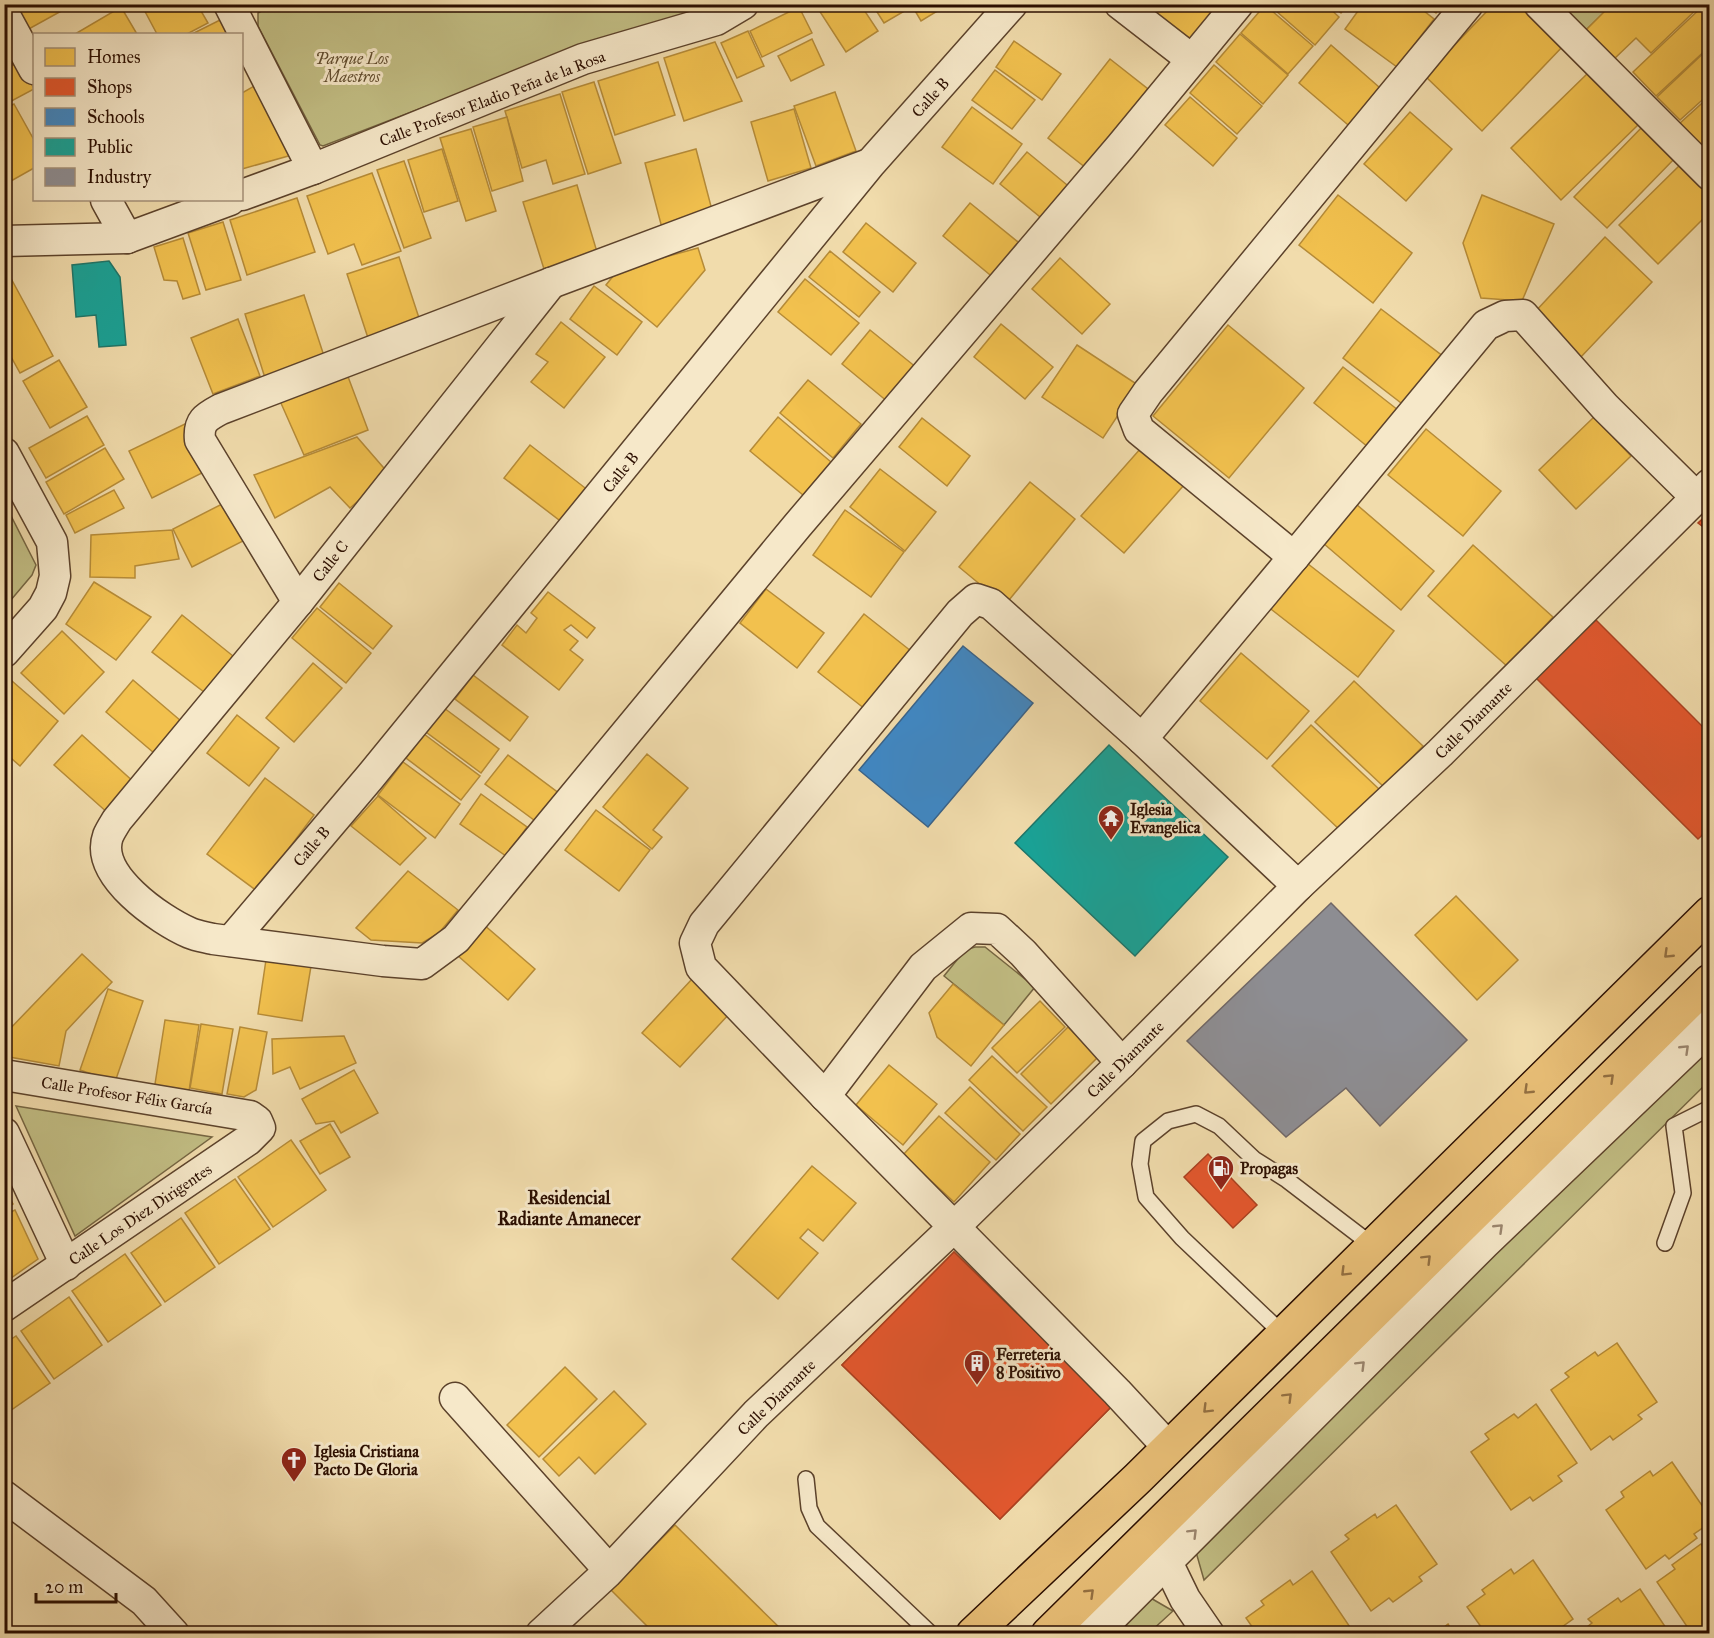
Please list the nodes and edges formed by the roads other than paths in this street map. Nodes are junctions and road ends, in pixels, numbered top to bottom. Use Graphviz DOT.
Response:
graph roads {
  1 [pos="743,4"];
  2 [pos="1012,4"];
  3 [pos="1120,4"];
  4 [pos="1238,4"];
  5 [pos="1468,4"];
  6 [pos="1539,4"];
  7 [pos="233,6"];
  8 [pos="4,14"];
  9 [pos="1191,59"];
  10 [pos="33,67"];
  11 [pos="870,164"];
  12 [pos="313,169"];
  13 [pos="1710,176"];
  14 [pos="243,195"];
  15 [pos="107,201"];
  16 [pos="227,201"];
  17 [pos="127,238"];
  18 [pos="4,241"];
  19 [pos="550,283"];
  20 [pos="4,453"];
  21 [pos="1703,490"];
  22 [pos="1294,557"];
  23 [pos="298,602"];
  24 [pos="4,652"];
  25 [pos="1142,740"];
  26 [pos="1298,886"];
  27 [pos="1710,913"];
  28 [pos="231,941"];
  29 [pos="1710,981"];
  30 [pos="1710,1026"];
  31 [pos="1122,1063"];
  32 [pos="4,1075"];
  33 [pos="825,1096"];
  34 [pos="1710,1108"];
  35 [pos="250,1116"];
  36 [pos="4,1133"];
  37 [pos="954,1227"];
  38 [pos="1665,1243"];
  39 [pos="1372,1245"];
  40 [pos="66,1265"];
  41 [pos="4,1306"];
  42 [pos="1282,1334"];
  43 [pos="455,1398"];
  44 [pos="1168,1447"];
  45 [pos="806,1479"];
  46 [pos="4,1496"];
  47 [pos="1167,1560"];
  48 [pos="609,1570"];
  49 [pos="174,1634"];
  50 [pos="541,1634"];
  51 [pos="931,1634"];
  52 [pos="973,1634"];
  53 [pos="1048,1634"];
  54 [pos="1093,1634"];
  55 [pos="1209,1634"];
  1 -- 12 [label="street, Calle Profesor Eladio Peña de la Rosa"];
  2 -- 11 [label="street, Calle B"];
  3 -- 9 [label="street"];
  4 -- 9 [label="street"];
  5 -- 22 [label="street"];
  6 -- 13 [label="street"];
  7 -- 12 [label="street"];
  8 -- 10 [label="street"];
  9 -- 28 [label="street"];
  11 -- 19 [label="street"];
  11 -- 28 [label="street, Calle B"];
  12 -- 14 [label="street, Calle Profesor Eladio Peña de la Rosa"];
  15 -- 17 [label="street"];
  16 -- 17 [label="street"];
  17 -- 18 [label="street"];
  19 -- 23 [label="street, Calle C"];
  19 -- 23 [label="street"];
  20 -- 24 [label="street"];
  21 -- 22 [label="street"];
  21 -- 26 [label="street, Calle Diamante"];
  22 -- 25 [label="street"];
  23 -- 28 [label="street, Calle C"];
  25 -- 26 [label="street"];
  25 -- 33 [label="street"];
  26 -- 31 [label="street, Calle Diamante"];
  27 -- 39 [label="main road, one-way"];
  53 -- 29 [label="main road, one-way"];
  47 -- 30 [label="street, one-way"];
  31 -- 33 [label="street"];
  31 -- 37 [label="street, Calle Diamante"];
  32 -- 35 [label="street, Calle Profesor Félix García"];
  33 -- 37 [label="street"];
  34 -- 38 [label="lane"];
  35 -- 40 [label="street, Calle Los Diez Dirigentes"];
  36 -- 40 [label="street"];
  37 -- 44 [label="street"];
  37 -- 48 [label="street, Calle Diamante"];
  39 -- 42 [label="main road, one-way"];
  39 -- 42 [label="lane"];
  40 -- 41 [label="street, Calle Los Diez Dirigentes"];
  42 -- 44 [label="main road, one-way"];
  43 -- 48 [label="street"];
  44 -- 52 [label="main road"];
  45 -- 51 [label="lane"];
  46 -- 49 [label="street"];
  47 -- 54 [label="street"];
  47 -- 55 [label="street"];
  48 -- 50 [label="street, Calle Diamante"];
}
